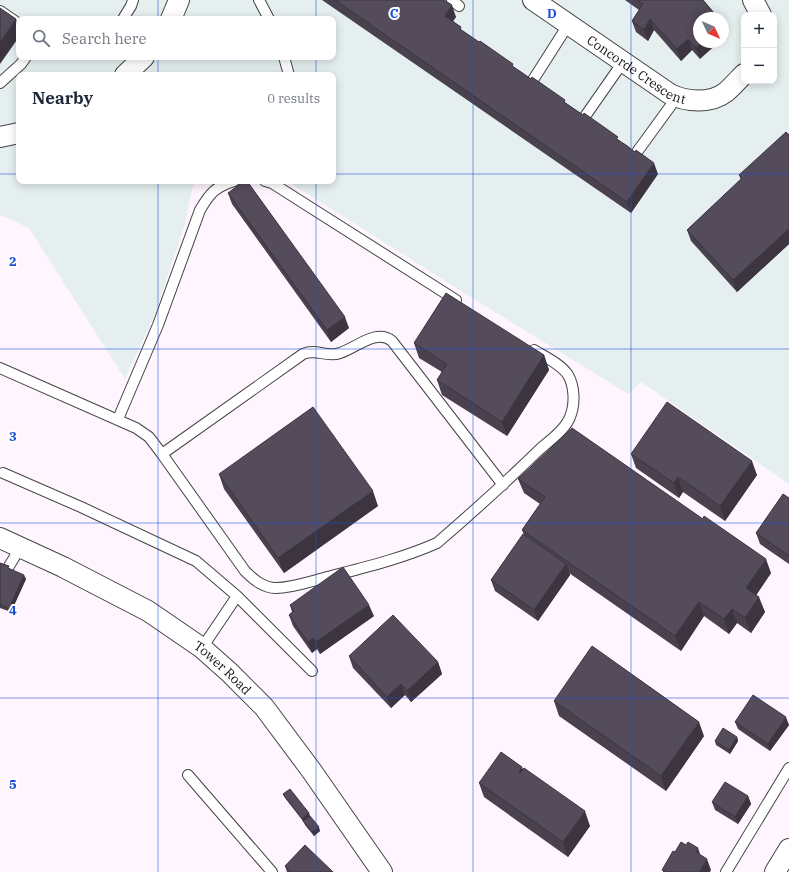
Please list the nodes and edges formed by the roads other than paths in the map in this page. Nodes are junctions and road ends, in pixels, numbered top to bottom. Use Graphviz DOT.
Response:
graph roads {
  1 [pos="133,0"];
  2 [pos="179,0"];
  3 [pos="259,0"];
  4 [pos="533,0"];
  5 [pos="753,0"];
  6 [pos="0,11"];
  7 [pos="759,12"];
  8 [pos="125,16"];
  9 [pos="172,16"];
  10 [pos="267,16"];
  11 [pos="16,22"];
  12 [pos="568,25"];
  13 [pos="24,60"];
  14 [pos="141,60"];
  15 [pos="285,60"];
  16 [pos="623,62"];
  17 [pos="128,72"];
  18 [pos="288,72"];
  19 [pos="741,77"];
  20 [pos="533,80"];
  21 [pos="0,83"];
  22 [pos="676,98"];
  23 [pos="586,115"];
  24 [pos="16,133"];
  25 [pos="0,137"];
  26 [pos="637,152"];
  27 [pos="226,184"];
  28 [pos="274,184"];
  29 [pos="467,307"];
  30 [pos="525,344"];
  31 [pos="0,368"];
  32 [pos="118,419"];
  33 [pos="162,454"];
  34 [pos="3,473"];
  35 [pos="503,485"];
  36 [pos="0,538"];
  37 [pos="20,548"];
  38 [pos="0,581"];
  39 [pos="236,596"];
  40 [pos="202,648"];
  41 [pos="312,672"];
  42 [pos="789,768"];
  43 [pos="188,775"];
  44 [pos="789,849"];
  45 [pos="272,872"];
  46 [pos="382,872"];
  47 [pos="726,872"];
  48 [pos="775,872"];
  1 -- 8 [label="lane"];
  2 -- 9 [label="street"];
  3 -- 10 [label="lane"];
  4 -- 12 [label="street, Concorde Crescent"];
  5 -- 7 [label="street"];
  6 -- 11 [label="lane"];
  12 -- 16 [label="street, Concorde Crescent"];
  12 -- 20 [label="lane"];
  13 -- 21 [label="lane"];
  14 -- 17 [label="street"];
  15 -- 18 [label="lane"];
  16 -- 22 [label="street, Concorde Crescent"];
  16 -- 23 [label="lane"];
  19 -- 22 [label="street, Concorde Crescent"];
  22 -- 26 [label="lane"];
  24 -- 25 [label="street"];
  27 -- 32 [label="lane"];
  28 -- 29 [label="lane"];
  30 -- 35 [label="lane"];
  31 -- 32 [label="lane"];
  32 -- 33 [label="lane"];
  33 -- 35 [label="lane"];
  33 -- 35 [label="lane"];
  34 -- 39 [label="lane"];
  36 -- 37 [label="street, Tower Road"];
  37 -- 38 [label="lane"];
  37 -- 40 [label="street, Tower Road"];
  39 -- 40 [label="lane"];
  39 -- 41 [label="lane"];
  40 -- 46 [label="street, Tower Road"];
  42 -- 47 [label="lane"];
  43 -- 45 [label="lane"];
  44 -- 48 [label="street"];
}
